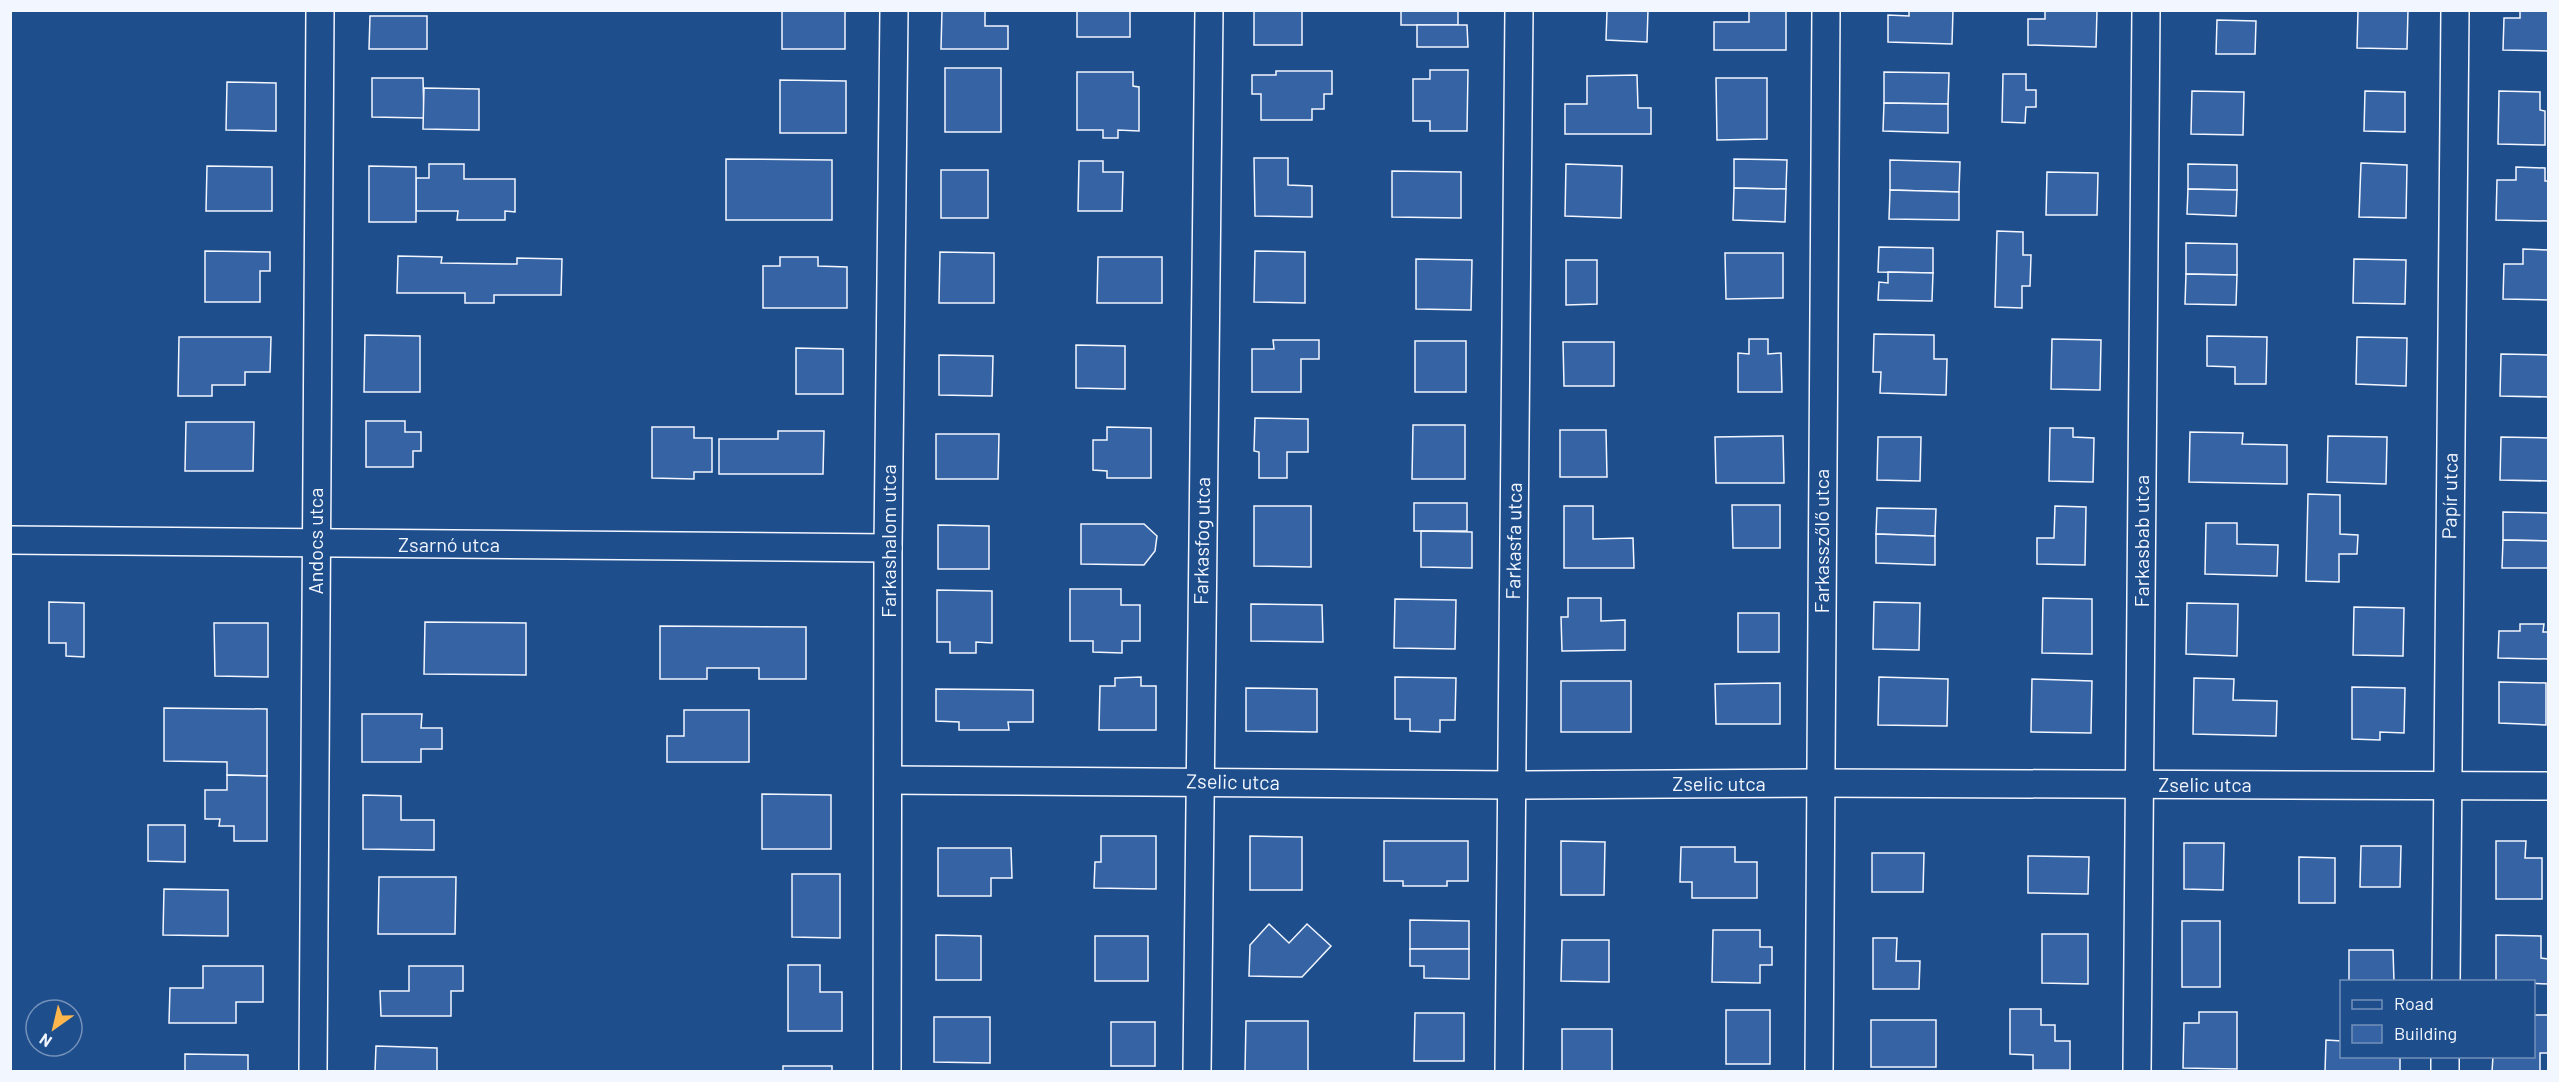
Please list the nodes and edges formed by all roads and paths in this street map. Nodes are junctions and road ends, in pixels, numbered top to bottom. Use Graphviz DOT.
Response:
graph roads {
  1 [pos="320,10"];
  2 [pos="894,10"];
  3 [pos="1209,10"];
  4 [pos="1519,10"];
  5 [pos="1826,10"];
  6 [pos="2146,10"];
  7 [pos="2455,10"];
  8 [pos="10,540"];
  9 [pos="316,544"];
  10 [pos="888,548"];
  11 [pos="889,780"];
  12 [pos="1199,781"];
  13 [pos="1821,783"];
  14 [pos="1512,785"];
  15 [pos="2140,785"];
  16 [pos="2448,786"];
  17 [pos="2548,786"];
  18 [pos="2446,980"];
  19 [pos="313,1071"];
  20 [pos="887,1071"];
  21 [pos="1197,1071"];
  22 [pos="1509,1071"];
  23 [pos="1819,1071"];
  24 [pos="2137,1071"];
  1 -- 9 [label="street, Andocs utca"];
  2 -- 10 [label="street, Farkashalom utca"];
  3 -- 12 [label="street, Farkasfog utca"];
  4 -- 14 [label="street, Farkasfa utca"];
  5 -- 13 [label="street, Farkasszőlő utca"];
  6 -- 15 [label="street, Farkasbab utca"];
  7 -- 16 [label="street, Papír utca"];
  8 -- 9 [label="street, Zsarnó utca"];
  9 -- 10 [label="street, Zsarnó utca"];
  9 -- 19 [label="street, Andocs utca"];
  10 -- 11 [label="street, Farkashalom utca"];
  11 -- 12 [label="street, Zselic utca"];
  11 -- 20 [label="street, Farkashalom utca"];
  12 -- 14 [label="street, Zselic utca"];
  12 -- 21 [label="street, Farkasfog utca"];
  13 -- 14 [label="street, Zselic utca"];
  13 -- 15 [label="street, Zselic utca"];
  13 -- 23 [label="street, Farkasszőlő utca"];
  14 -- 22 [label="street, Farkasfa utca"];
  15 -- 16 [label="street, Zselic utca"];
  15 -- 24 [label="street, Farkasbab utca"];
  16 -- 17 [label="street, Zselic utca"];
  16 -- 18 [label="street, Papír utca"];
}
